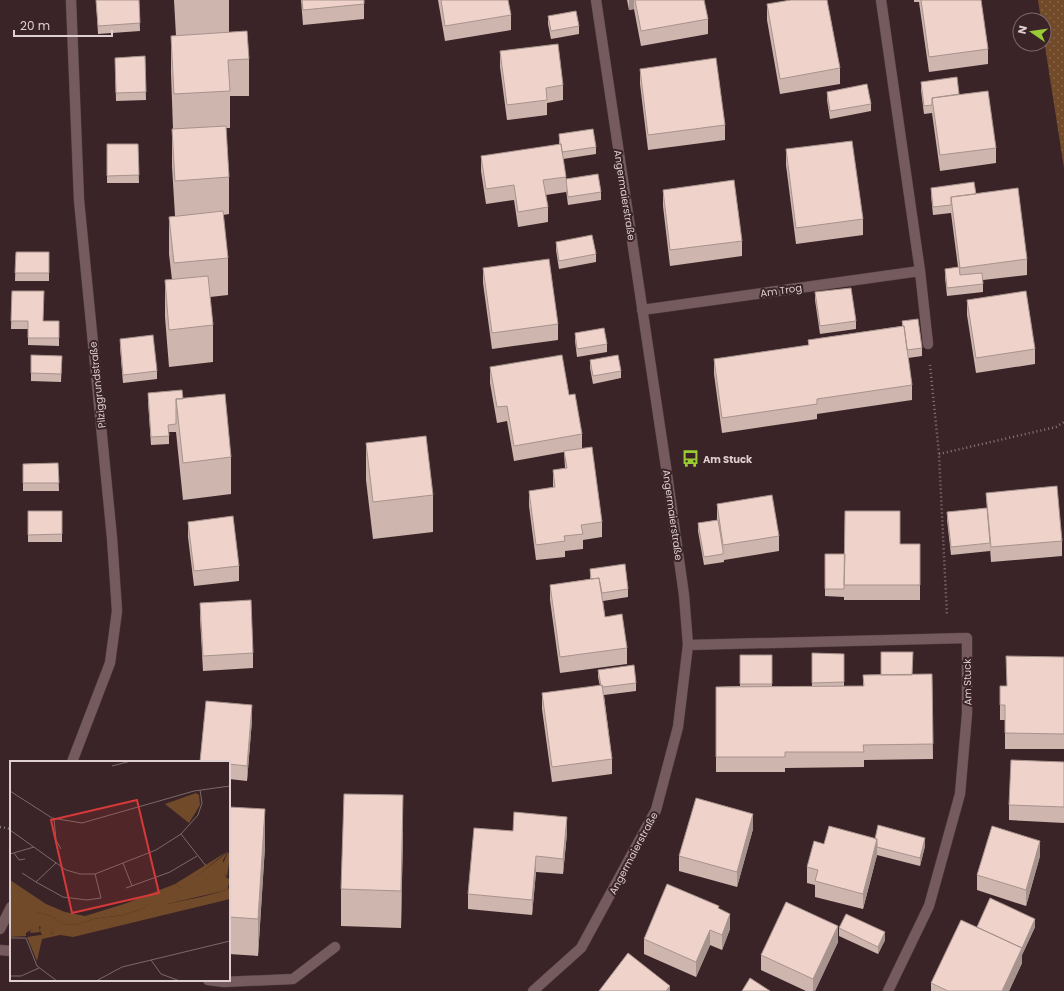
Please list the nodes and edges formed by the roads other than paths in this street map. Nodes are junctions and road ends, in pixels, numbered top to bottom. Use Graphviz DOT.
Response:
graph roads {
  1 [pos="71,0"];
  2 [pos="596,0"];
  3 [pos="881,0"];
  4 [pos="920,271"];
  5 [pos="642,310"];
  6 [pos="928,344"];
  7 [pos="688,645"];
  8 [pos="72,761"];
  9 [pos="10,909"];
  10 [pos="0,929"];
  11 [pos="335,947"];
  12 [pos="0,950"];
  13 [pos="10,951"];
  14 [pos="216,981"];
  15 [pos="533,991"];
  16 [pos="888,991"];
  1 -- 8 [label="street, Pilziggrundstraße"];
  2 -- 5 [label="street, Angermaierstraße"];
  3 -- 4 [label="street"];
  4 -- 5 [label="street, Am Trog"];
  4 -- 6 [label="street"];
  5 -- 7 [label="street, Angermaierstraße"];
  7 -- 15 [label="street, Angermaierstraße"];
  7 -- 16 [label="street, Am Stuck"];
  9 -- 10 [label="street"];
  11 -- 14 [label="street"];
  12 -- 13 [label="street"];
}
